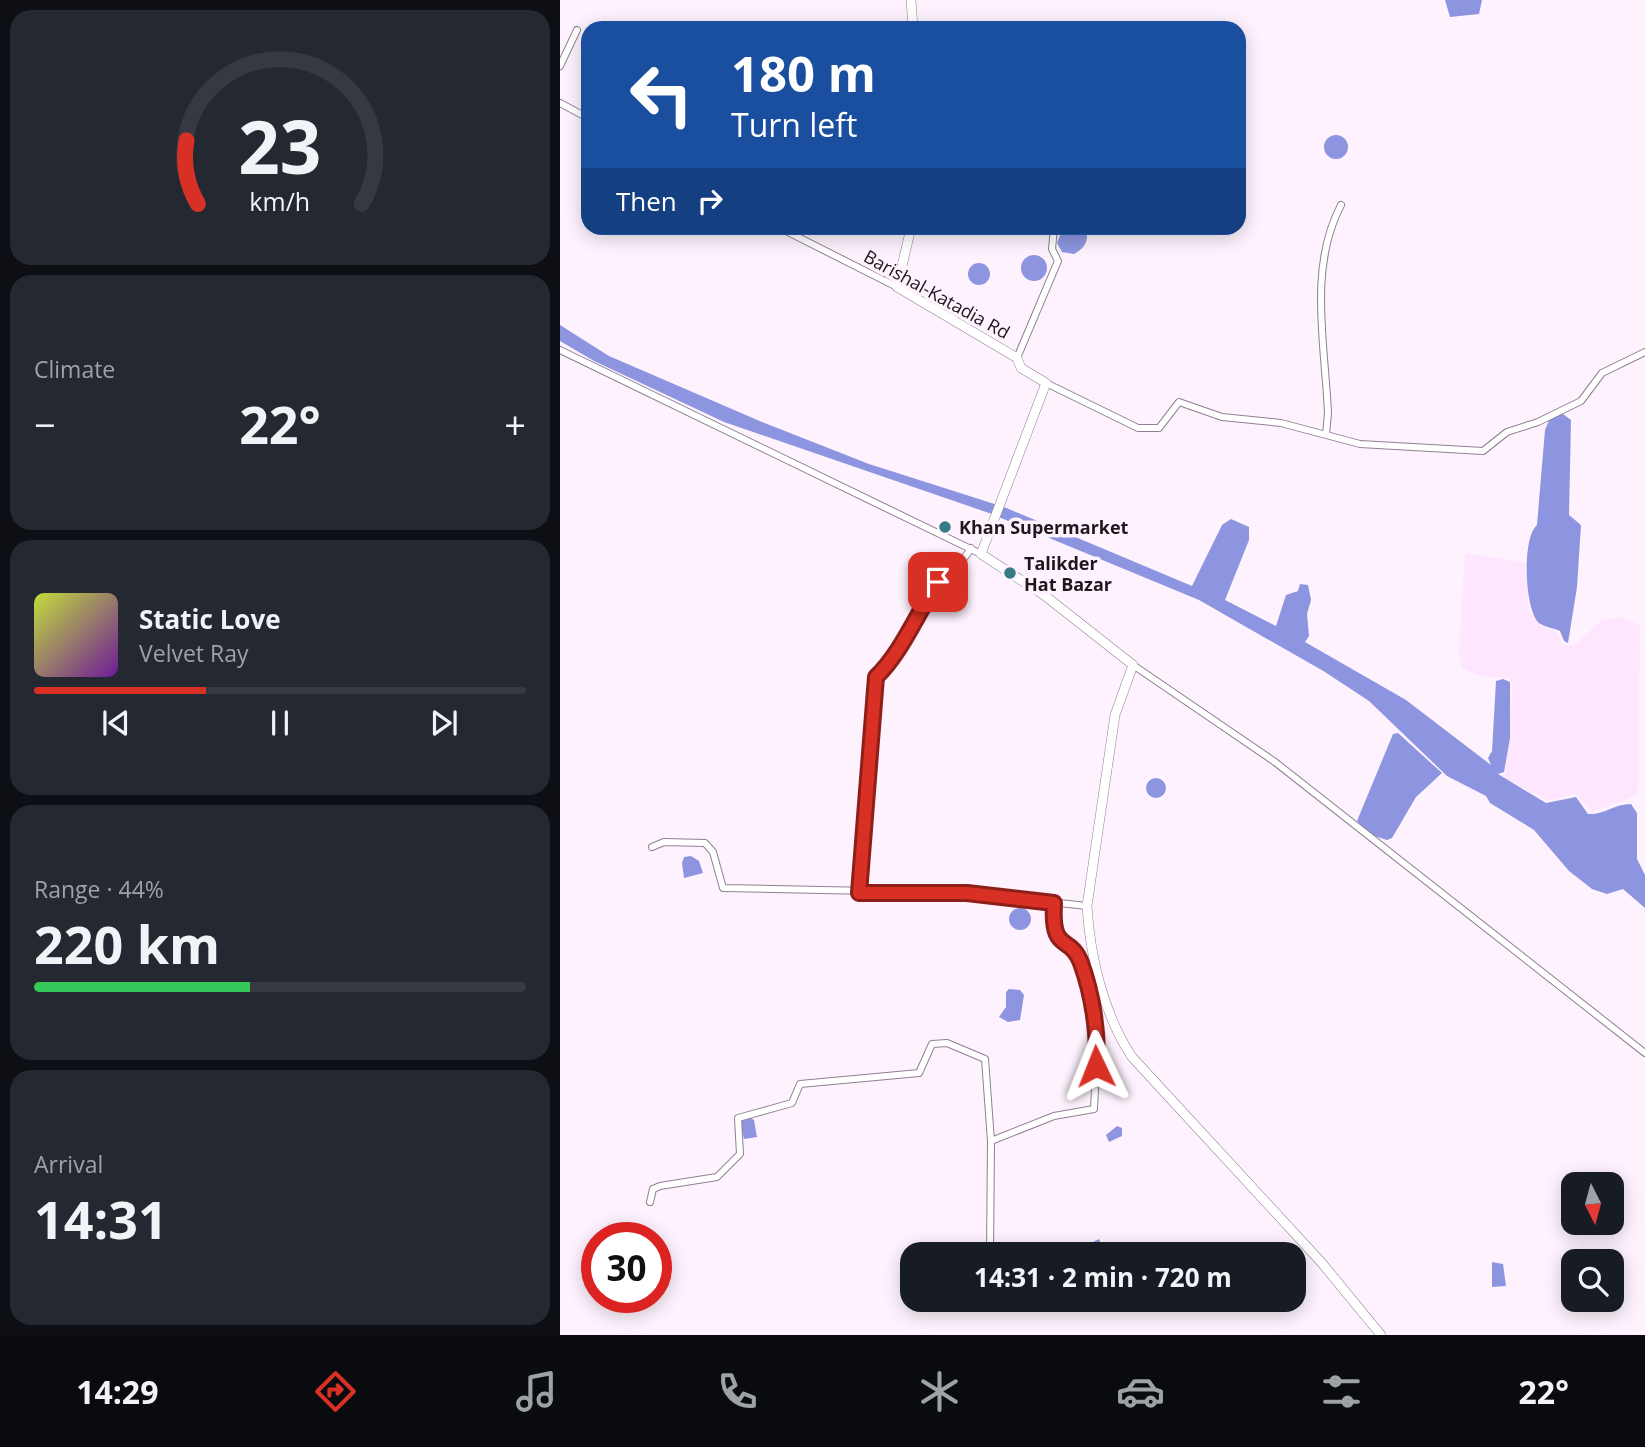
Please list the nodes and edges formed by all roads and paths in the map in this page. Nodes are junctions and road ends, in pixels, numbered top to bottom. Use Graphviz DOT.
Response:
graph roads {
  1 [pos="911,0"];
  2 [pos="912,21"];
  3 [pos="577,30"];
  4 [pos="560,66"];
  5 [pos="560,103"];
  6 [pos="581,114"];
  7 [pos="1341,205"];
  8 [pos="794,235"];
  9 [pos="909,235"];
  10 [pos="1053,235"];
  11 [pos="897,287"];
  12 [pos="560,350"];
  13 [pos="1645,352"];
  14 [pos="1017,358"];
  15 [pos="1045,383"];
  16 [pos="1325,434"];
  17 [pos="971,548"];
  18 [pos="981,554"];
  19 [pos="1133,665"];
  20 [pos="652,847"];
  21 [pos="859,893"];
  22 [pos="1054,903"];
  23 [pos="1087,906"];
  24 [pos="1645,1053"];
  25 [pos="991,1141"];
  26 [pos="650,1202"];
  27 [pos="990,1242"];
  28 [pos="1381,1335"];
  1 -- 2 [label="main road"];
  3 -- 4 [label="street"];
  5 -- 6 [label="street"];
  7 -- 16 [label="street"];
  8 -- 11 [label="street, Barishal-Katadia Rd"];
  9 -- 11 [label="main road"];
  10 -- 14 [label="street"];
  11 -- 14 [label="main road, Barishal-Katadia Rd"];
  12 -- 17 [label="street"];
  13 -- 16 [label="street"];
  14 -- 15 [label="main road, Barishal-Katadia Rd"];
  15 -- 16 [label="street"];
  15 -- 18 [label="main road"];
  17 -- 18 [label="street"];
  17 -- 21 [label="street"];
  18 -- 19 [label="main road"];
  19 -- 23 [label="main road"];
  19 -- 24 [label="street"];
  20 -- 21 [label="street"];
  21 -- 22 [label="street"];
  22 -- 23 [label="street"];
  22 -- 25 [label="street"];
  23 -- 28 [label="main road"];
  25 -- 26 [label="street"];
  25 -- 27 [label="street"];
}
